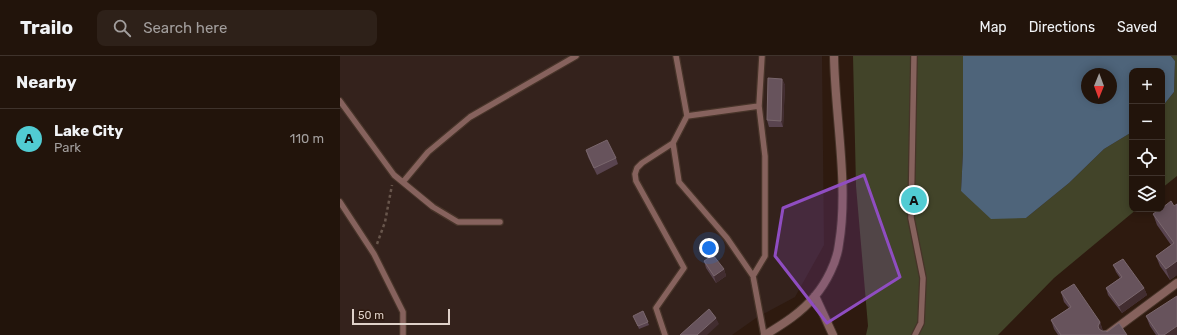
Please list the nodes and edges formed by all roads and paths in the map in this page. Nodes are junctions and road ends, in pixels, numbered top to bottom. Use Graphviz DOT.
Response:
graph roads {
  1 [pos="576,56"];
  2 [pos="676,56"];
  3 [pos="762,56"];
  4 [pos="834,56"];
  5 [pos="914,56"];
  6 [pos="340,101"];
  7 [pos="759,106"];
  8 [pos="686,116"];
  9 [pos="673,143"];
  10 [pos="394,174"];
  11 [pos="403,182"];
  12 [pos="340,202"];
  13 [pos="500,222"];
  14 [pos="374,254"];
  15 [pos="753,276"];
  16 [pos="1177,283"];
  17 [pos="815,296"];
  18 [pos="403,335"];
  19 [pos="665,335"];
  20 [pos="764,335"];
  21 [pos="833,335"];
  22 [pos="915,335"];
  23 [pos="1107,335"];
  1 -- 11 [label="lane"];
  2 -- 8 [label="lane"];
  3 -- 7 [label="lane"];
  4 -- 17 [label="street"];
  5 -- 22 [label="lane"];
  6 -- 10 [label="lane"];
  7 -- 8 [label="lane"];
  7 -- 15 [label="lane"];
  8 -- 9 [label="lane"];
  9 -- 15 [label="lane"];
  9 -- 19 [label="lane"];
  10 -- 11 [label="lane"];
  10 -- 14 [label="path"];
  11 -- 13 [label="lane"];
  12 -- 14 [label="lane"];
  14 -- 18 [label="lane"];
  15 -- 20 [label="lane"];
  16 -- 23 [label="street"];
  17 -- 20 [label="street"];
  17 -- 21 [label="street"];
}
